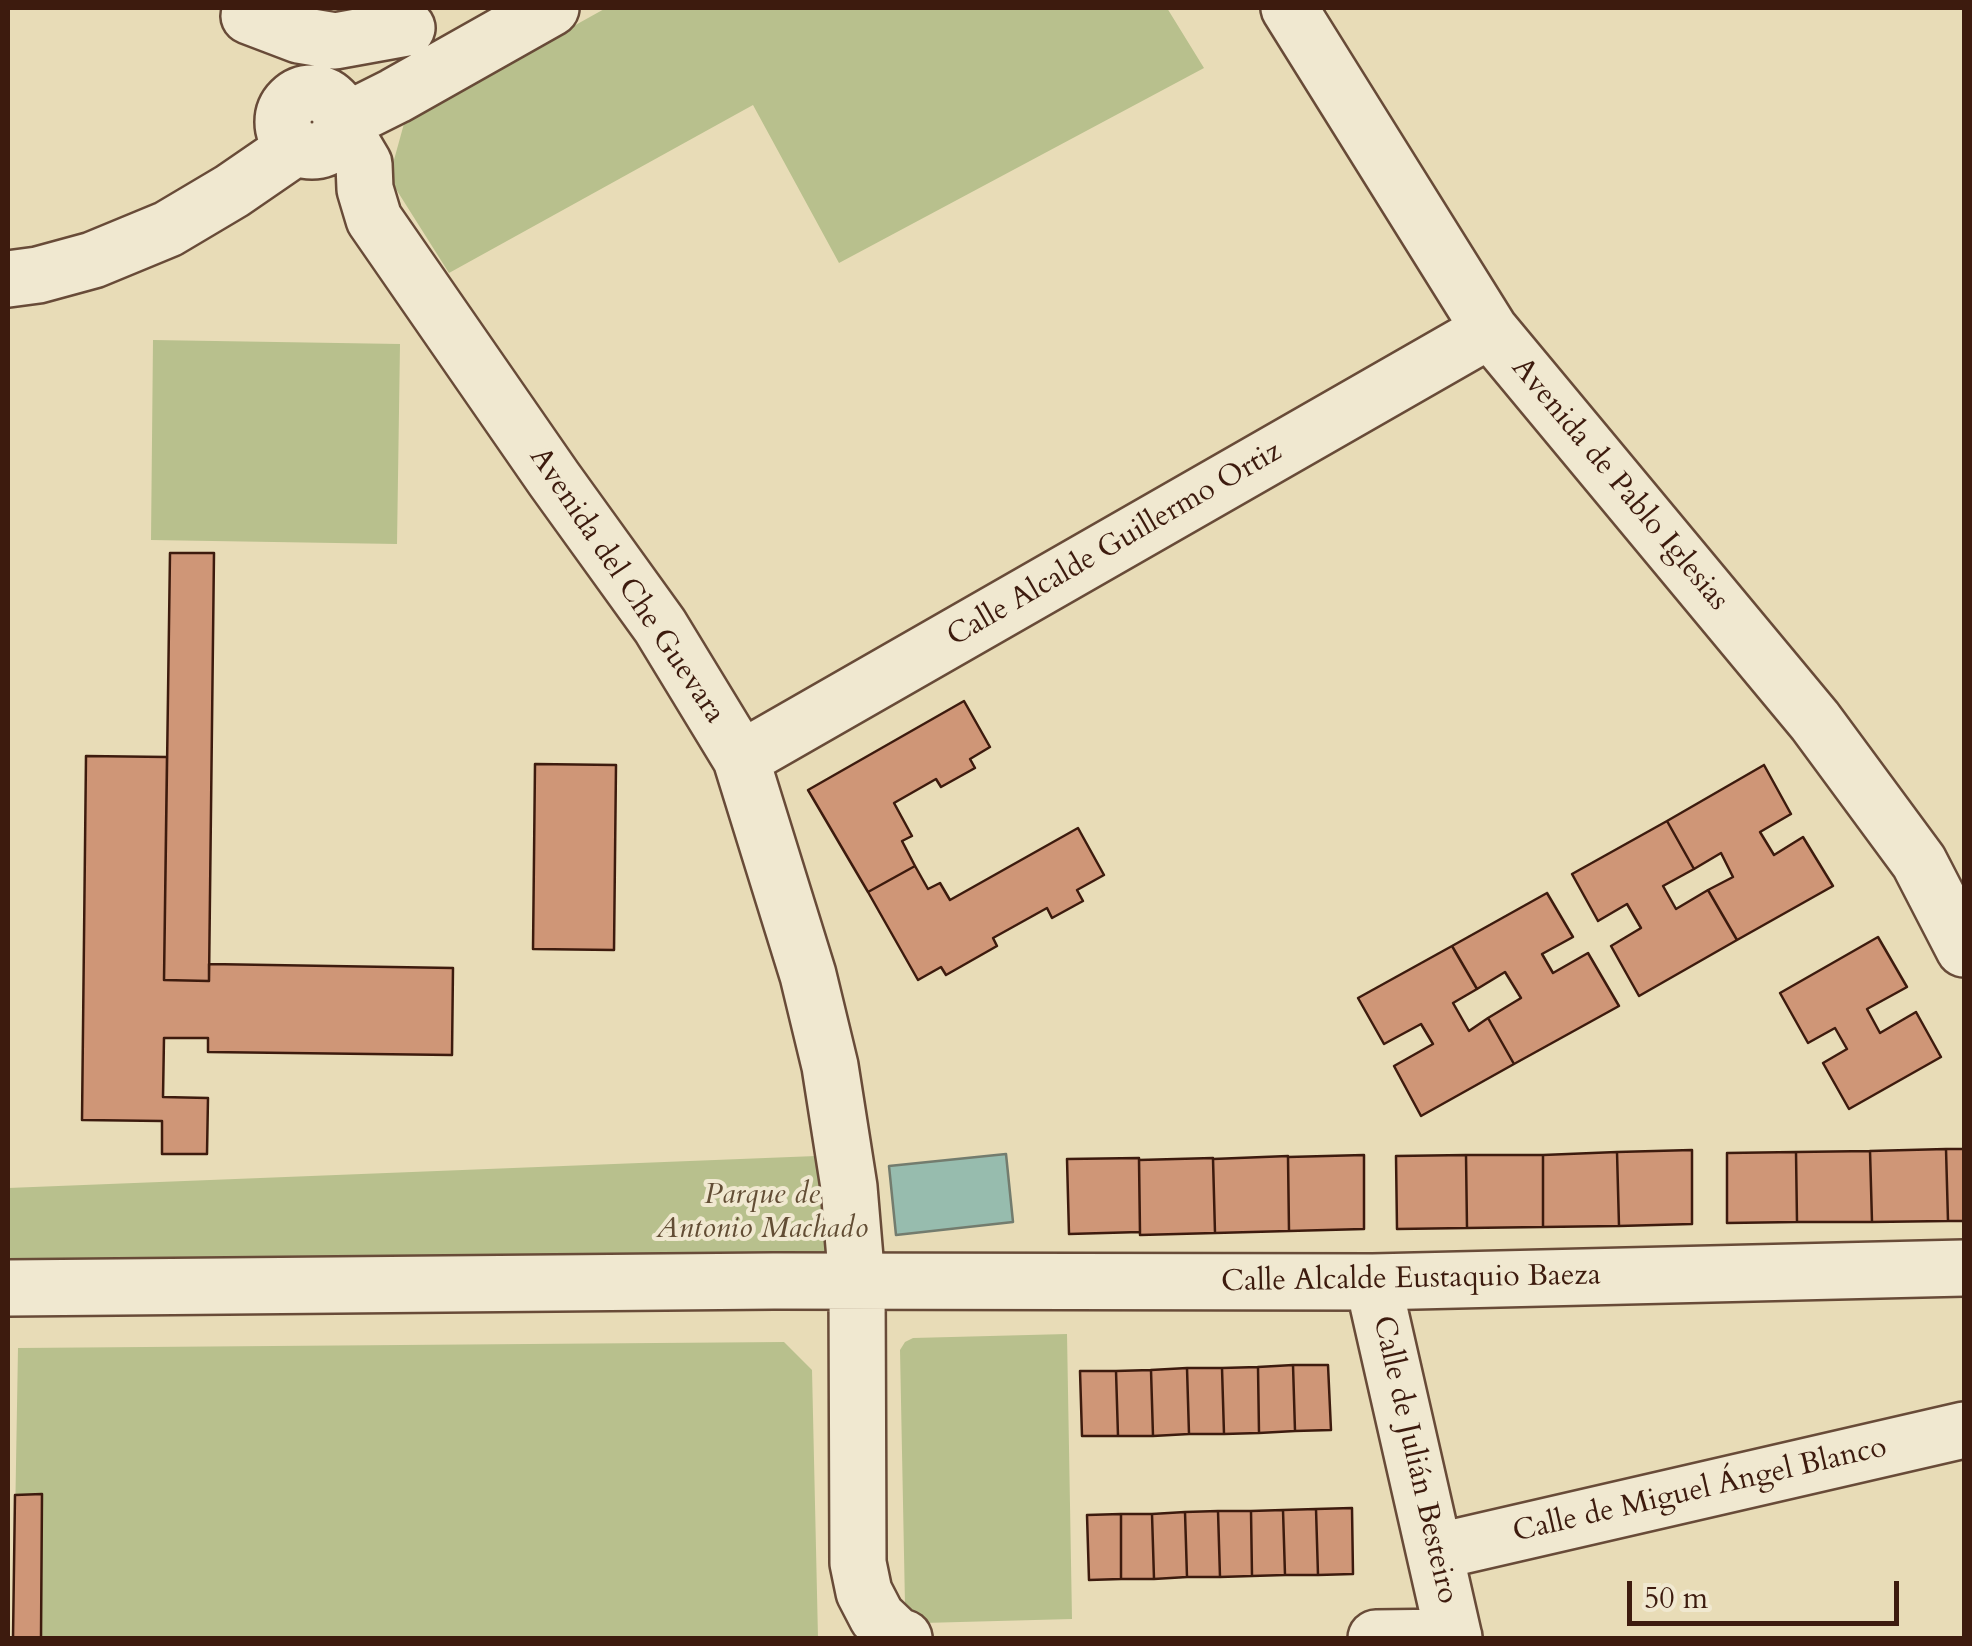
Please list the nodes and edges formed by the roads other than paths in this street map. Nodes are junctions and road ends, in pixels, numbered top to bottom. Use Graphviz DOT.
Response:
graph roads {
  1 [pos="551,8"];
  2 [pos="1290,8"];
  3 [pos="247,12"];
  4 [pos="425,18"];
  5 [pos="306,131"];
  6 [pos="8,279"];
  7 [pos="1490,330"];
  8 [pos="741,759"];
  9 [pos="1964,949"];
  10 [pos="1964,1268"];
  11 [pos="857,1282"];
  12 [pos="1373,1282"];
  13 [pos="8,1288"];
  14 [pos="1964,1430"];
  15 [pos="1435,1552"];
  16 [pos="890,1628"];
  17 [pos="1376,1638"];
  18 [pos="1454,1638"];
  1 -- 5 [label="street"];
  2 -- 7 [label="street, Avenida de Pablo Iglesias"];
  3 -- 4 [label="street"];
  3 -- 5 [label="street"];
  4 -- 5 [label="street"];
  5 -- 6 [label="street"];
  5 -- 8 [label="street, Avenida del Che Guevara"];
  7 -- 8 [label="street, Calle Alcalde Guillermo Ortiz"];
  7 -- 9 [label="street, Avenida de Pablo Iglesias"];
  8 -- 11 [label="street, Avenida del Che Guevara"];
  10 -- 12 [label="street, Calle Alcalde Eustaquio Baeza"];
  11 -- 12 [label="street, Calle Alcalde Eustaquio Baeza"];
  11 -- 13 [label="street, Calle Alcalde Eustaquio Baeza"];
  11 -- 16 [label="street, Avenida del Che Guevara"];
  12 -- 15 [label="street, Calle de Julián Besteiro"];
  14 -- 15 [label="street, Calle de Miguel Ángel Blanco"];
  15 -- 18 [label="street, Calle de Julián Besteiro"];
  17 -- 18 [label="street"];
}
